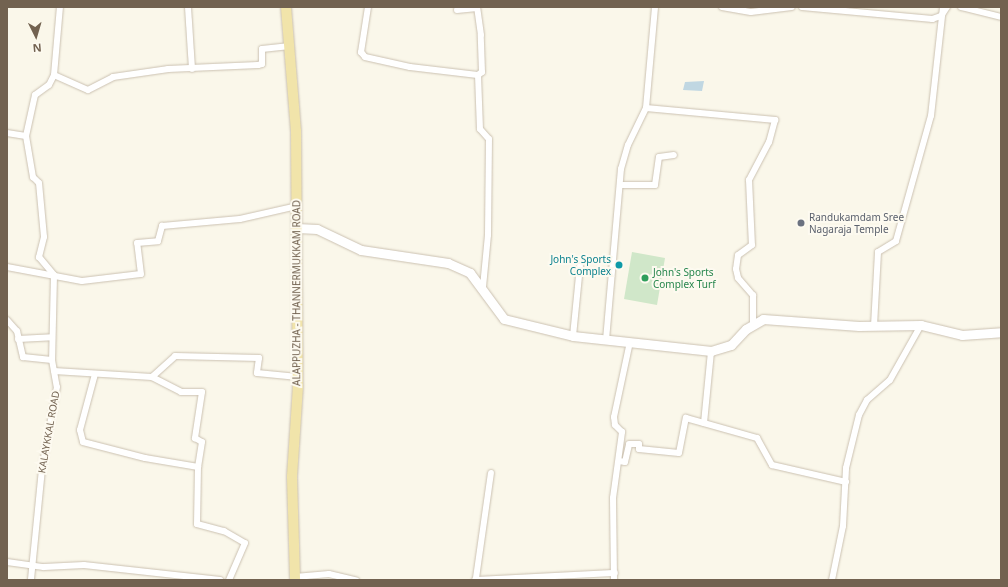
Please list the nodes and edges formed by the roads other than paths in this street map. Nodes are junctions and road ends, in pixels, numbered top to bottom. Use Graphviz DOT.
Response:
graph roads {
  1 [pos="60,7"];
  2 [pos="188,7"];
  3 [pos="286,7"];
  4 [pos="368,7"];
  5 [pos="655,7"];
  6 [pos="722,7"];
  7 [pos="792,7"];
  8 [pos="802,7"];
  9 [pos="943,7"];
  10 [pos="947,7"];
  11 [pos="961,7"];
  12 [pos="477,8"];
  13 [pos="456,10"];
  14 [pos="941,16"];
  15 [pos="1001,17"];
  16 [pos="290,46"];
  17 [pos="192,70"];
  18 [pos="54,75"];
  19 [pos="478,75"];
  20 [pos="646,108"];
  21 [pos="7,133"];
  22 [pos="26,136"];
  23 [pos="674,155"];
  24 [pos="621,185"];
  25 [pos="297,206"];
  26 [pos="297,228"];
  27 [pos="580,266"];
  28 [pos="7,267"];
  29 [pos="54,275"];
  30 [pos="483,287"];
  31 [pos="7,320"];
  32 [pos="753,323"];
  33 [pos="874,326"];
  34 [pos="921,326"];
  35 [pos="1001,332"];
  36 [pos="573,336"];
  37 [pos="52,337"];
  38 [pos="18,339"];
  39 [pos="606,340"];
  40 [pos="630,342"];
  41 [pos="711,351"];
  42 [pos="52,360"];
  43 [pos="54,371"];
  44 [pos="95,374"];
  45 [pos="152,377"];
  46 [pos="298,378"];
  47 [pos="704,423"];
  48 [pos="619,461"];
  49 [pos="198,467"];
  50 [pos="491,473"];
  51 [pos="846,482"];
  52 [pos="7,562"];
  53 [pos="32,566"];
  54 [pos="614,577"];
  55 [pos="295,578"];
  56 [pos="475,579"];
  57 [pos="30,580"];
  58 [pos="220,580"];
  59 [pos="229,580"];
  60 [pos="356,580"];
  61 [pos="832,580"];
  1 -- 18 [label="street"];
  2 -- 17 [label="street"];
  3 -- 16 [label="main road, ALAPPUZHA - THANNERMUKKAM ROAD"];
  4 -- 19 [label="street"];
  5 -- 20 [label="street"];
  6 -- 7 [label="street"];
  8 -- 14 [label="street"];
  9 -- 14 [label="street"];
  10 -- 14 [label="street"];
  11 -- 15 [label="street"];
  12 -- 13 [label="street"];
  12 -- 19 [label="street"];
  14 -- 33 [label="street"];
  16 -- 17 [label="street"];
  16 -- 25 [label="main road, ALAPPUZHA - THANNERMUKKAM ROAD"];
  17 -- 18 [label="street"];
  18 -- 22 [label="street"];
  19 -- 30 [label="street"];
  20 -- 24 [label="street"];
  20 -- 32 [label="street"];
  21 -- 22 [label="street"];
  22 -- 29 [label="street"];
  23 -- 24 [label="street"];
  24 -- 39 [label="street"];
  25 -- 26 [label="main road, ALAPPUZHA - THANNERMUKKAM ROAD"];
  25 -- 29 [label="street"];
  26 -- 30 [label="street"];
  26 -- 46 [label="main road, ALAPPUZHA - THANNERMUKKAM ROAD"];
  27 -- 36 [label="street"];
  28 -- 29 [label="street"];
  29 -- 37 [label="street, KALAYKKAL ROAD"];
  30 -- 36 [label="street"];
  31 -- 38 [label="street"];
  32 -- 33 [label="street"];
  32 -- 41 [label="street"];
  33 -- 34 [label="street"];
  34 -- 35 [label="street"];
  34 -- 51 [label="street"];
  36 -- 39 [label="street"];
  37 -- 38 [label="street"];
  37 -- 42 [label="street, KALAYKKAL ROAD"];
  38 -- 42 [label="street"];
  39 -- 40 [label="street"];
  40 -- 41 [label="street"];
  40 -- 48 [label="street"];
  41 -- 47 [label="street"];
  42 -- 43 [label="street, KALAYKKAL ROAD"];
  43 -- 44 [label="street"];
  43 -- 53 [label="street, KALAYKKAL ROAD"];
  44 -- 45 [label="street"];
  44 -- 49 [label="street"];
  45 -- 46 [label="street"];
  45 -- 49 [label="street"];
  46 -- 55 [label="main road, ALAPPUZHA - THANNERMUKKAM ROAD"];
  47 -- 48 [label="street"];
  47 -- 51 [label="street"];
  48 -- 54 [label="street"];
  49 -- 59 [label="street"];
  50 -- 56 [label="street"];
  51 -- 61 [label="street"];
  52 -- 53 [label="street"];
  53 -- 57 [label="street, KALAYKKAL ROAD"];
  53 -- 58 [label="street"];
  54 -- 56 [label="street"];
  55 -- 60 [label="street"];
}
